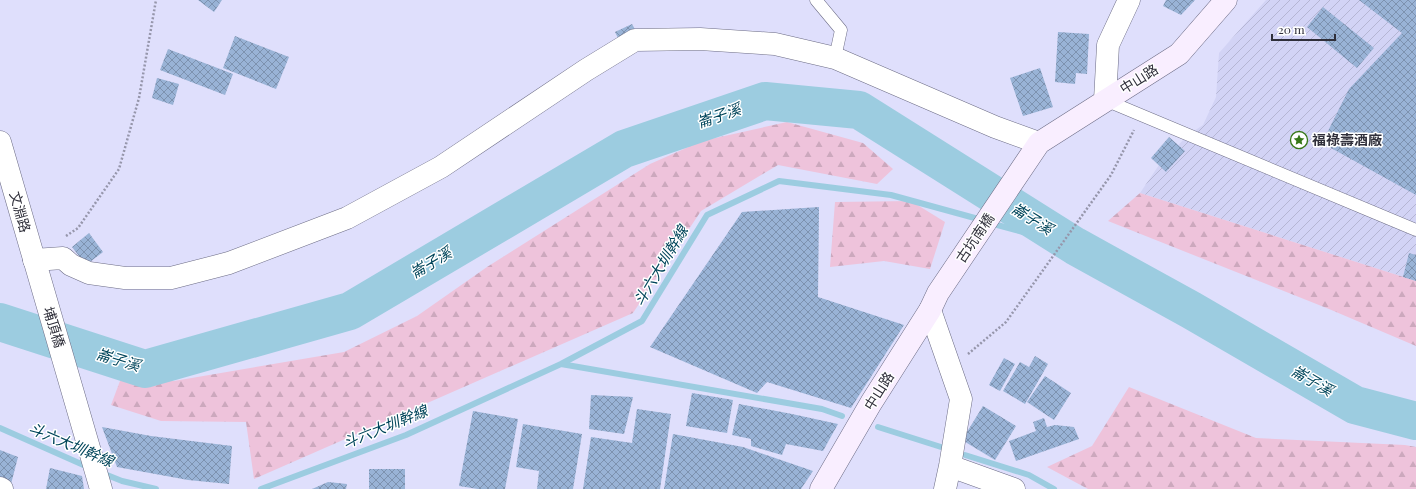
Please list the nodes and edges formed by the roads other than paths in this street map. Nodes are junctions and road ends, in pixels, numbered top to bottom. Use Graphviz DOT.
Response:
graph roads {
  1 [pos="816,0"];
  2 [pos="1129,0"];
  3 [pos="1226,0"];
  4 [pos="835,58"];
  5 [pos="1105,100"];
  6 [pos="0,142"];
  7 [pos="1039,143"];
  8 [pos="1416,230"];
  9 [pos="34,260"];
  10 [pos="934,301"];
  11 [pos="950,466"];
  12 [pos="101,489"];
  13 [pos="821,489"];
  14 [pos="945,489"];
  15 [pos="1014,489"];
  1 -- 4 [label="lane"];
  2 -- 5 [label="street"];
  3 -- 5 [label="main road, 中山路"];
  4 -- 7 [label="street"];
  4 -- 9 [label="street"];
  5 -- 7 [label="main road, 中山路"];
  5 -- 8 [label="lane"];
  6 -- 9 [label="street, 文淵路"];
  7 -- 10 [label="main road, 古坑南橋"];
  9 -- 12 [label="street, 埔頂橋"];
  10 -- 11 [label="street"];
  10 -- 13 [label="main road, 中山路"];
  11 -- 14 [label="street"];
  11 -- 15 [label="street"];
}
